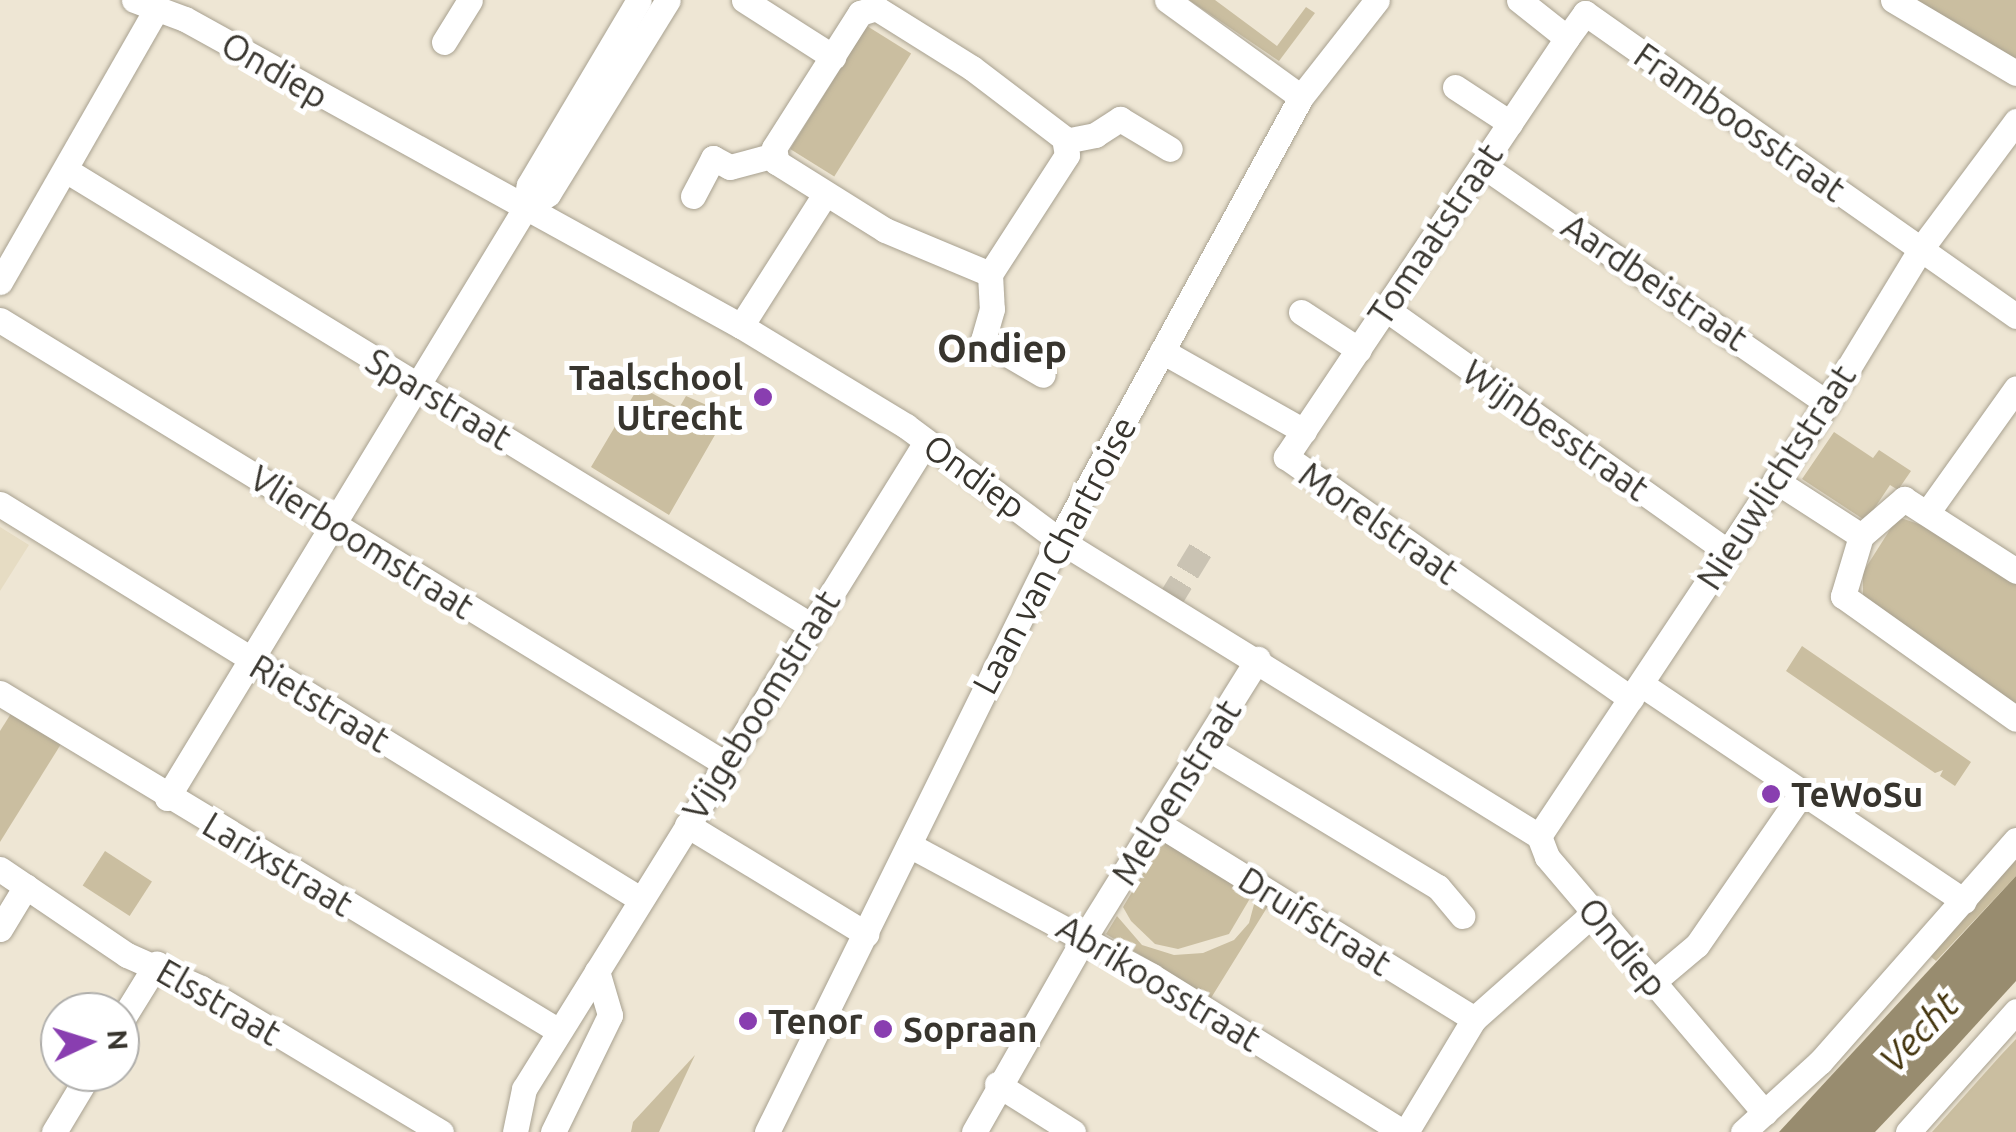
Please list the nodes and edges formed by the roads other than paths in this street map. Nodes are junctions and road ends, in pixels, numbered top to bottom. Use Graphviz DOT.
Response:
graph roads {
  1 [pos="640,0"];
  2 [pos="668,0"];
  3 [pos="744,0"];
  4 [pos="1167,0"];
  5 [pos="1376,0"];
  6 [pos="1519,0"];
  7 [pos="1892,0"];
  8 [pos="146,4"];
  9 [pos="458,4"];
  10 [pos="864,4"];
  11 [pos="772,8"];
  12 [pos="1567,38"];
  13 [pos="444,42"];
  14 [pos="832,57"];
  15 [pos="2016,73"];
  16 [pos="1456,87"];
  17 [pos="1301,97"];
  18 [pos="1510,123"];
  19 [pos="2014,130"];
  20 [pos="1065,142"];
  21 [pos="1170,149"];
  22 [pos="775,155"];
  23 [pos="1482,164"];
  24 [pos="68,172"];
  25 [pos="825,194"];
  26 [pos="694,196"];
  27 [pos="524,210"];
  28 [pos="1920,250"];
  29 [pos="990,274"];
  30 [pos="0,282"];
  31 [pos="1386,309"];
  32 [pos="1301,312"];
  33 [pos="2016,316"];
  34 [pos="0,320"];
  35 [pos="741,326"];
  36 [pos="1359,350"];
  37 [pos="1162,351"];
  38 [pos="1043,375"];
  39 [pos="418,387"];
  40 [pos="2016,388"];
  41 [pos="1827,403"];
  42 [pos="1304,431"];
  43 [pos="926,442"];
  44 [pos="1776,481"];
  45 [pos="0,504"];
  46 [pos="1928,513"];
  47 [pos="333,524"];
  48 [pos="1862,536"];
  49 [pos="1059,540"];
  50 [pos="1726,551"];
  51 [pos="2016,571"];
  52 [pos="810,625"];
  53 [pos="1258,659"];
  54 [pos="250,660"];
  55 [pos="1636,692"];
  56 [pos="0,694"];
  57 [pos="2016,719"];
  58 [pos="1204,746"];
  59 [pos="724,763"];
  60 [pos="1802,793"];
  61 [pos="167,798"];
  62 [pos="1156,823"];
  63 [pos="686,825"];
  64 [pos="1539,836"];
  65 [pos="2016,840"];
  66 [pos="909,845"];
  67 [pos="0,869"];
  68 [pos="26,886"];
  69 [pos="640,899"];
  70 [pos="1964,901"];
  71 [pos="1594,912"];
  72 [pos="1462,916"];
  73 [pos="0,929"];
  74 [pos="866,934"];
  75 [pos="1084,938"];
  76 [pos="156,963"];
  77 [pos="597,971"];
  78 [pos="1653,982"];
  79 [pos="139,992"];
  80 [pos="2016,1010"];
  81 [pos="1474,1019"];
  82 [pos="560,1032"];
  83 [pos="997,1084"];
  84 [pos="78,1092"];
  85 [pos="1764,1113"];
  86 [pos="54,1132"];
  87 [pos="440,1132"];
  88 [pos="515,1132"];
  89 [pos="554,1132"];
  90 [pos="767,1132"];
  91 [pos="974,1132"];
  92 [pos="1073,1132"];
  93 [pos="1404,1132"];
  94 [pos="1744,1132"];
  95 [pos="1908,1132"];
  1 -- 27 [label="street"];
  2 -- 27 [label="street"];
  3 -- 11 [label="street"];
  4 -- 17 [label="street"];
  5 -- 17 [label="street, Laan van Chartroise"];
  6 -- 12 [label="street"];
  7 -- 15 [label="street"];
  8 -- 24 [label="street"];
  8 -- 27 [label="street, Ondiep"];
  9 -- 13 [label="street"];
  10 -- 14 [label="street"];
  10 -- 20 [label="street"];
  11 -- 14 [label="street"];
  12 -- 18 [label="street, Tomaatstraat"];
  12 -- 28 [label="street, Framboosstraat"];
  14 -- 22 [label="street"];
  16 -- 18 [label="street"];
  17 -- 37 [label="street, Laan van Chartroise"];
  18 -- 23 [label="street, Tomaatstraat"];
  19 -- 28 [label="street, Nieuwlichtstraat"];
  20 -- 21 [label="street"];
  20 -- 29 [label="street"];
  22 -- 25 [label="street"];
  22 -- 26 [label="street"];
  23 -- 31 [label="street, Tomaatstraat"];
  23 -- 41 [label="street, Aardbeistraat"];
  24 -- 30 [label="street"];
  24 -- 39 [label="street, Sparstraat"];
  25 -- 29 [label="street"];
  25 -- 35 [label="street"];
  27 -- 35 [label="street, Ondiep"];
  27 -- 39 [label="street"];
  28 -- 33 [label="street"];
  28 -- 41 [label="street, Nieuwlichtstraat"];
  29 -- 38 [label="street"];
  31 -- 36 [label="street, Tomaatstraat"];
  31 -- 50 [label="street, Wijnbesstraat"];
  32 -- 36 [label="street"];
  34 -- 47 [label="street, Vlierboomstraat"];
  35 -- 43 [label="street, Ondiep"];
  36 -- 42 [label="street, Tomaatstraat"];
  37 -- 42 [label="street, Morelstraat"];
  37 -- 49 [label="street, Laan van Chartroise"];
  39 -- 47 [label="street"];
  39 -- 52 [label="street, Sparstraat"];
  40 -- 46 [label="street"];
  41 -- 44 [label="street, Nieuwlichtstraat"];
  42 -- 55 [label="street, Morelstraat"];
  43 -- 49 [label="street, Ondiep"];
  43 -- 52 [label="street, Vijgeboomstraat"];
  44 -- 48 [label="street"];
  44 -- 50 [label="street, Nieuwlichtstraat"];
  45 -- 54 [label="street, Rietstraat"];
  46 -- 48 [label="street"];
  46 -- 51 [label="street"];
  47 -- 54 [label="street"];
  47 -- 59 [label="street, Vlierboomstraat"];
  48 -- 57 [label="street"];
  49 -- 53 [label="street, Ondiep"];
  49 -- 66 [label="street, Laan van Chartroise"];
  50 -- 55 [label="street, Nieuwlichtstraat"];
  52 -- 59 [label="street, Vijgeboomstraat"];
  53 -- 58 [label="street, Meloenstraat"];
  53 -- 64 [label="street, Ondiep"];
  54 -- 61 [label="street"];
  54 -- 69 [label="street, Rietstraat"];
  55 -- 60 [label="street, Morelstraat"];
  55 -- 64 [label="street, Nieuwlichtstraat"];
  56 -- 61 [label="street, Larixstraat"];
  58 -- 62 [label="street, Meloenstraat"];
  58 -- 72 [label="street"];
  59 -- 63 [label="street, Vijgeboomstraat"];
  60 -- 70 [label="street, Morelstraat"];
  60 -- 78 [label="street"];
  61 -- 82 [label="street, Larixstraat"];
  62 -- 75 [label="street, Meloenstraat"];
  62 -- 81 [label="street, Druifstraat"];
  63 -- 69 [label="street, Vijgeboomstraat"];
  63 -- 74 [label="street"];
  64 -- 71 [label="street, Ondiep"];
  65 -- 70 [label="street"];
  66 -- 74 [label="street, Laan van Chartroise"];
  66 -- 75 [label="street, Abrikoosstraat"];
  67 -- 68 [label="street, Elsstraat"];
  68 -- 73 [label="street"];
  68 -- 76 [label="street, Elsstraat"];
  69 -- 77 [label="street, Vijgeboomstraat"];
  70 -- 85 [label="street"];
  71 -- 78 [label="street, Ondiep"];
  71 -- 81 [label="street"];
  74 -- 90 [label="street, Laan van Chartroise"];
  75 -- 83 [label="street, Meloenstraat"];
  75 -- 93 [label="street, Abrikoosstraat"];
  76 -- 79 [label="street"];
  76 -- 87 [label="street, Elsstraat"];
  77 -- 82 [label="street, Vijgeboomstraat"];
  77 -- 89 [label="street"];
  78 -- 85 [label="street, Ondiep"];
  80 -- 95 [label="street"];
  81 -- 93 [label="street"];
  82 -- 88 [label="street, Vijgeboomstraat"];
  83 -- 91 [label="street, Meloenstraat"];
  83 -- 92 [label="street"];
  84 -- 86 [label="street"];
  85 -- 94 [label="street"];
}
